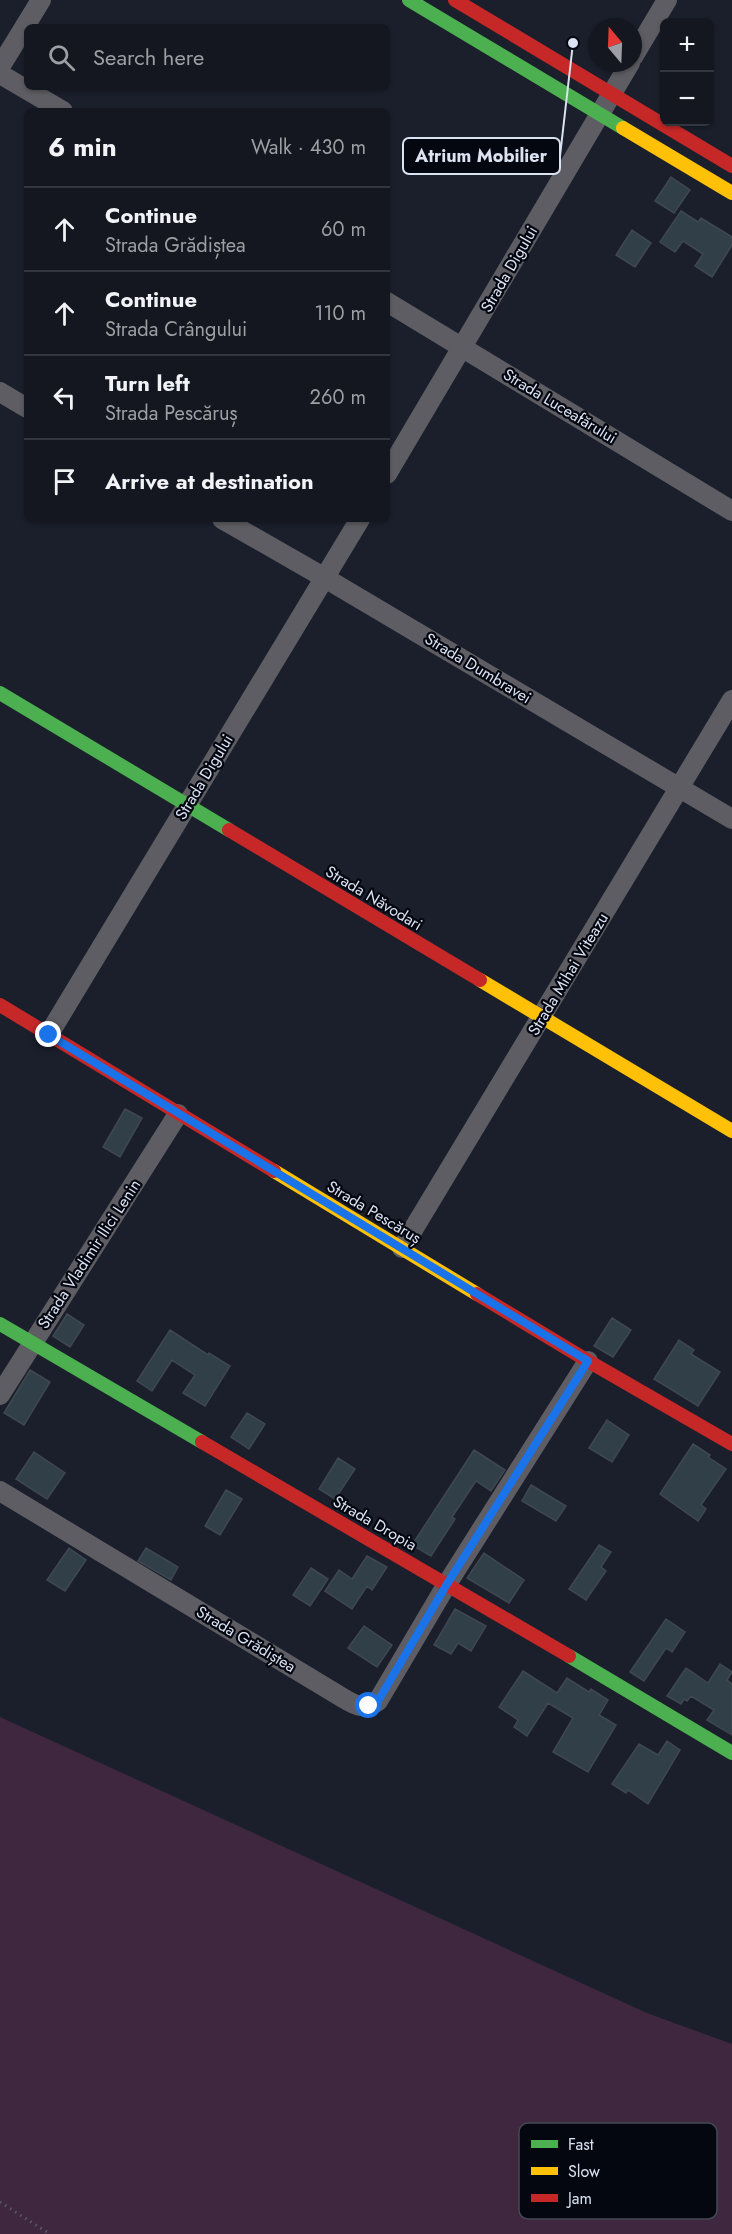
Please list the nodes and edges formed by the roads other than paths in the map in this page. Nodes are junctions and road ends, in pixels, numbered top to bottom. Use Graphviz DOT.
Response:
graph roads {
  1 [pos="41,0"];
  2 [pos="409,0"];
  3 [pos="455,0"];
  4 [pos="667,0"];
  5 [pos="26,24"];
  6 [pos="24,28"];
  7 [pos="642,42"];
  8 [pos="0,67"];
  9 [pos="624,72"];
  10 [pos="0,74"];
  11 [pos="24,88"];
  12 [pos="27,90"];
  13 [pos="611,94"];
  14 [pos="58,108"];
  15 [pos="600,113"];
  16 [pos="732,166"];
  17 [pos="732,193"];
  18 [pos="390,304"];
  19 [pos="463,346"];
  20 [pos="0,392"];
  21 [pos="24,406"];
  22 [pos="390,469"];
  23 [pos="732,511"];
  24 [pos="227,522"];
  25 [pos="358,522"];
  26 [pos="325,578"];
  27 [pos="0,693"];
  28 [pos="732,700"];
  29 [pos="680,788"];
  30 [pos="187,805"];
  31 [pos="732,819"];
  32 [pos="0,1005"];
  33 [pos="543,1017"];
  34 [pos="49,1035"];
  35 [pos="178,1114"];
  36 [pos="732,1131"];
  37 [pos="402,1248"];
  38 [pos="0,1324"];
  39 [pos="32,1344"];
  40 [pos="588,1361"];
  41 [pos="0,1395"];
  42 [pos="732,1444"];
  43 [pos="0,1491"];
  44 [pos="447,1584"];
  45 [pos="732,1754"];
  1 -- 5 [label="street"];
  2 -- 15 [label="street"];
  3 -- 13 [label="street"];
  4 -- 7 [label="street"];
  6 -- 8 [label="street"];
  9 -- 13 [label="street, Strada Digului"];
  10 -- 11 [label="street"];
  12 -- 14 [label="street"];
  13 -- 15 [label="street, Strada Digului"];
  13 -- 16 [label="street"];
  15 -- 17 [label="street"];
  15 -- 19 [label="street, Strada Digului"];
  18 -- 19 [label="street, Strada Luceafărului"];
  19 -- 22 [label="street, Strada Digului"];
  19 -- 23 [label="street, Strada Luceafărului"];
  20 -- 21 [label="street"];
  24 -- 26 [label="street, Strada Dumbravei"];
  25 -- 26 [label="street, Strada Digului"];
  26 -- 29 [label="street, Strada Dumbravei"];
  26 -- 30 [label="street, Strada Digului"];
  27 -- 30 [label="street, Strada Năvodari"];
  28 -- 29 [label="street, Strada Mihai Viteazu"];
  29 -- 31 [label="street, Strada Dumbravei"];
  29 -- 33 [label="street, Strada Mihai Viteazu"];
  30 -- 33 [label="street, Strada Năvodari"];
  30 -- 34 [label="street, Strada Digului"];
  32 -- 34 [label="street, Strada Pescăruș"];
  33 -- 36 [label="street, Strada Năvodari"];
  33 -- 37 [label="street, Strada Mihai Viteazu"];
  34 -- 35 [label="street, Strada Pescăruș"];
  35 -- 37 [label="street, Strada Pescăruș"];
  35 -- 39 [label="street, Strada Vladimir Ilici Lenin"];
  37 -- 40 [label="street, Strada Pescăruș"];
  38 -- 39 [label="street, Strada Dropia"];
  39 -- 41 [label="street, Strada Vladimir Ilici Lenin"];
  39 -- 44 [label="street, Strada Dropia"];
  40 -- 42 [label="street, Strada Pescăruș"];
  40 -- 44 [label="street, Strada Grădiștea"];
  43 -- 44 [label="street, Strada Grădiștea"];
  44 -- 45 [label="street, Strada Dropia"];
}
